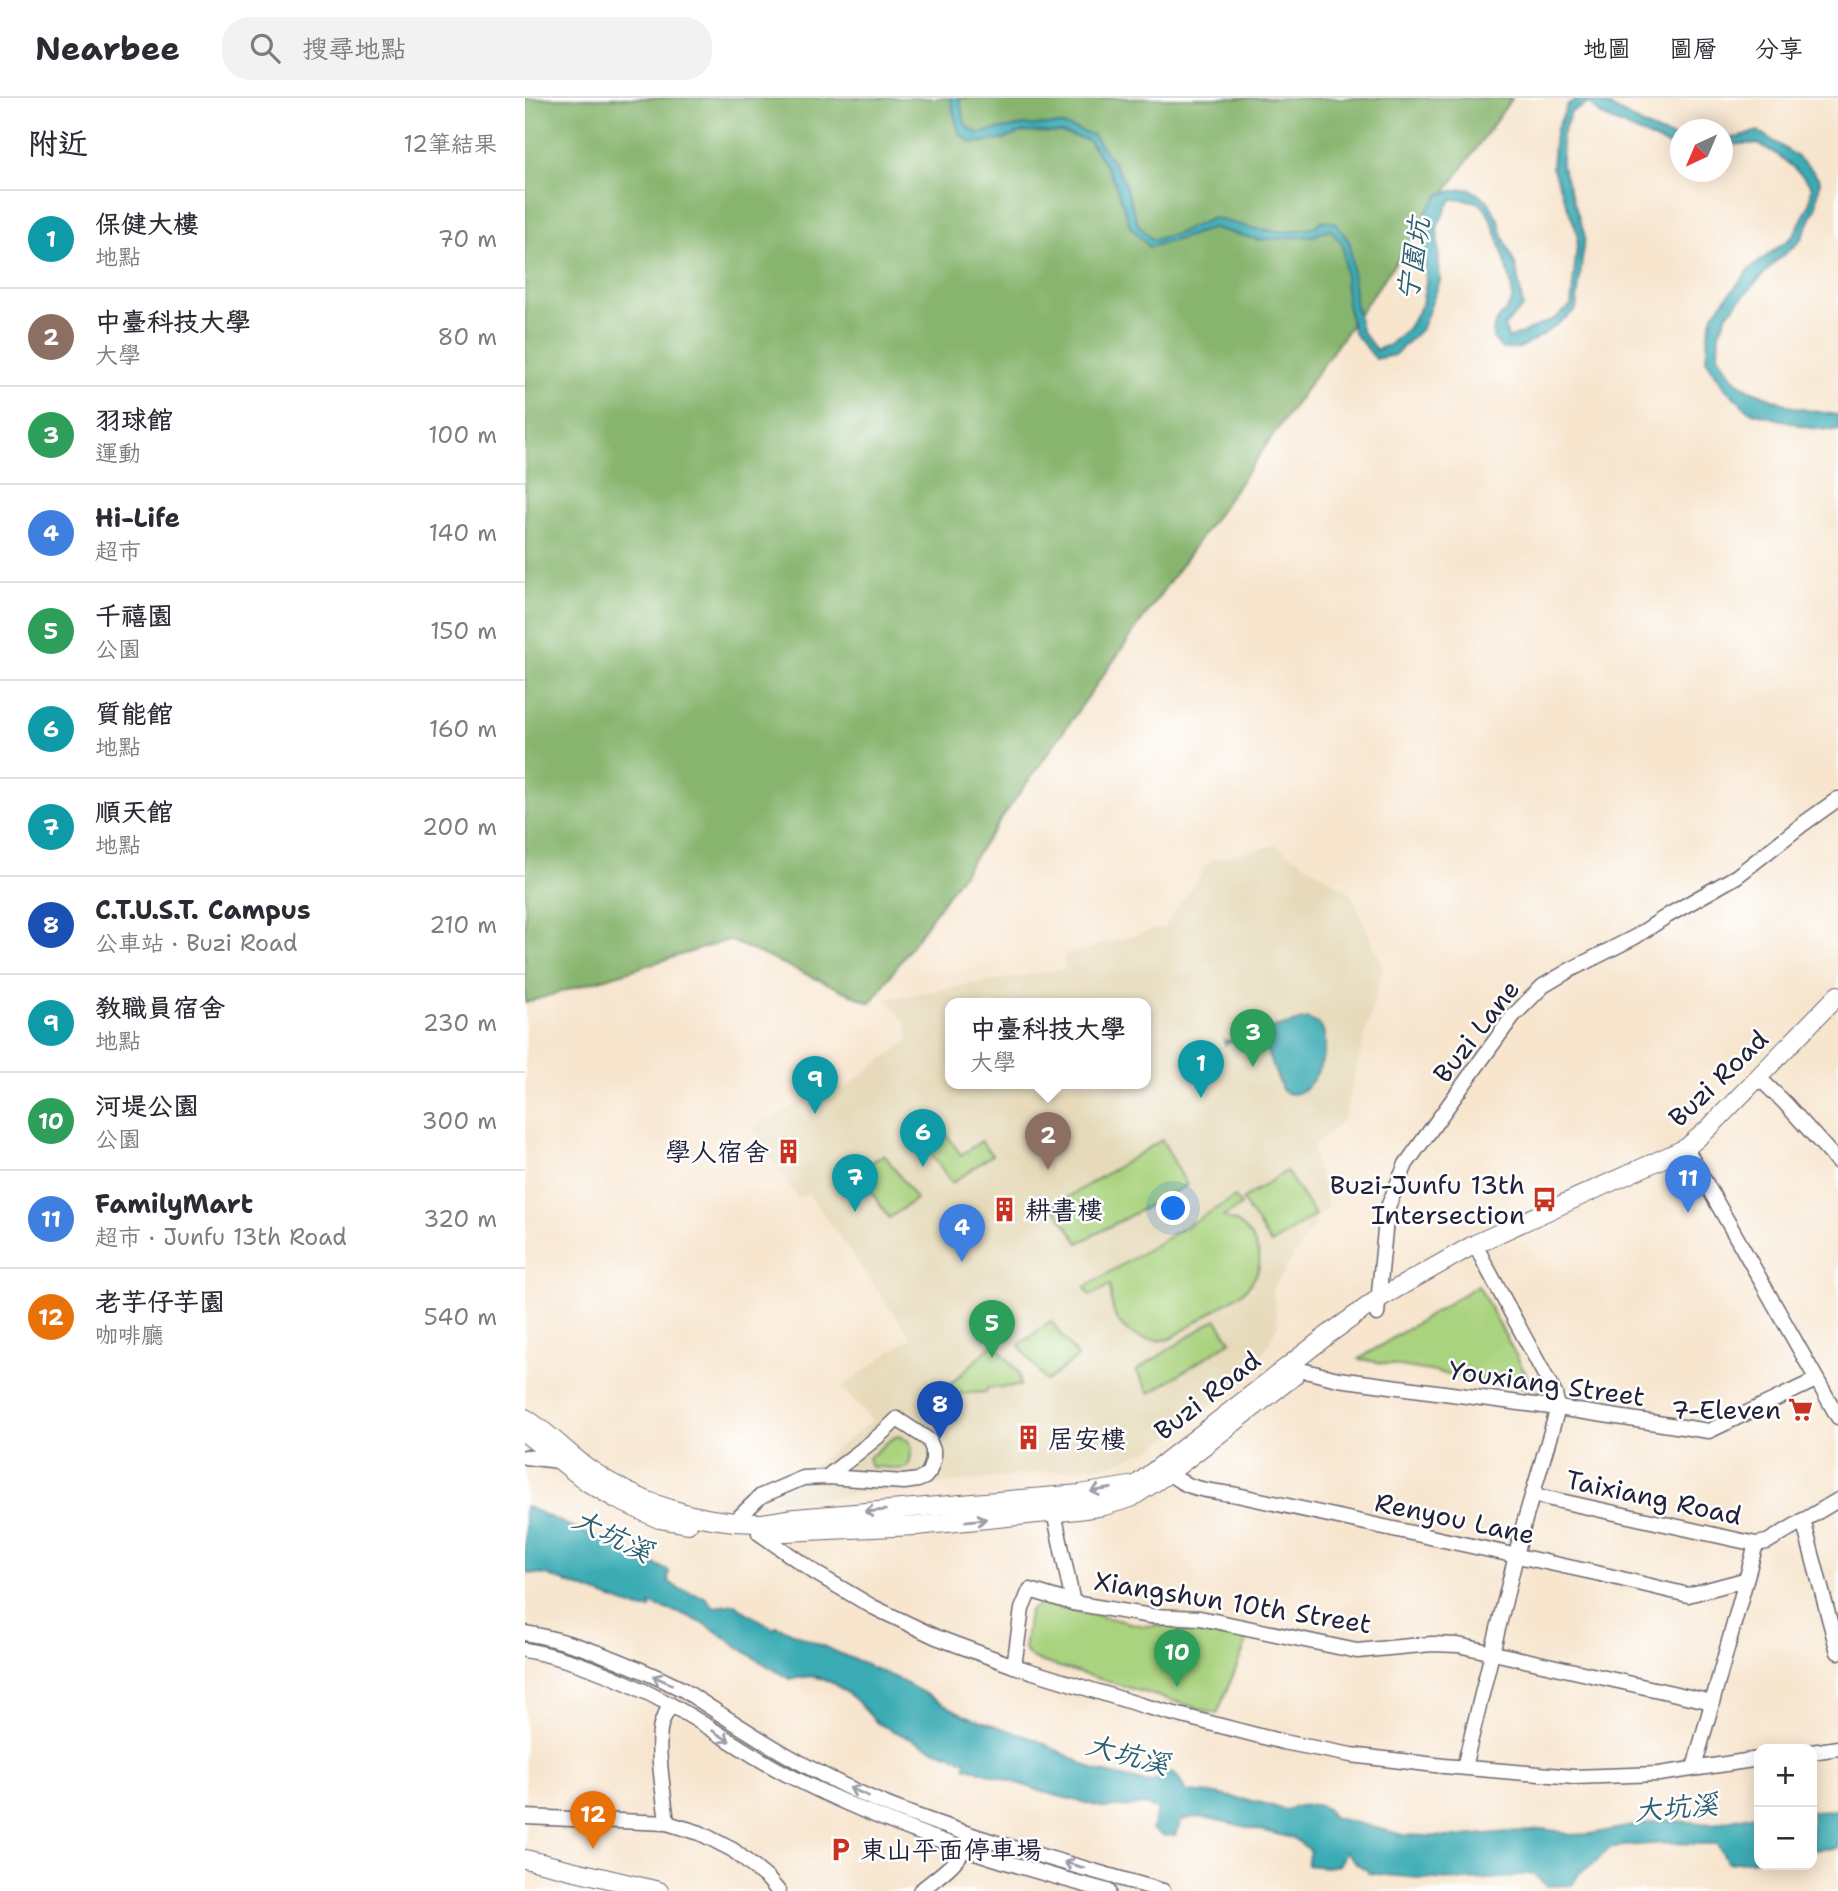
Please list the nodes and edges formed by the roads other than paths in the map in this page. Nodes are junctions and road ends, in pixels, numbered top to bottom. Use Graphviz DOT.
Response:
graph roads {
  1 [pos="1838,799"];
  2 [pos="1838,995"];
  3 [pos="1838,1009"];
  4 [pos="1762,1081"];
  5 [pos="1688,1153"];
  6 [pos="1838,1162"];
  7 [pos="1478,1249"];
  8 [pos="1378,1306"];
  9 [pos="1301,1370"];
  10 [pos="1817,1380"];
  11 [pos="1558,1408"];
  12 [pos="1838,1417"];
  13 [pos="525,1418"];
  14 [pos="525,1433"];
  15 [pos="525,1457"];
  16 [pos="559,1461"];
  17 [pos="1165,1468"];
  18 [pos="827,1477"];
  19 [pos="1533,1495"];
  20 [pos="1838,1500"];
  21 [pos="1054,1512"];
  22 [pos="1803,1520"];
  23 [pos="736,1527"];
  24 [pos="760,1528"];
  25 [pos="1756,1544"];
  26 [pos="1515,1556"];
  27 [pos="1744,1580"];
  28 [pos="1073,1602"];
  29 [pos="525,1633"];
  30 [pos="525,1650"];
  31 [pos="1838,1653"];
  32 [pos="1492,1654"];
  33 [pos="1014,1667"];
  34 [pos="1712,1702"];
  35 [pos="671,1705"];
  36 [pos="1838,1748"];
  37 [pos="1817,1751"];
  38 [pos="1754,1760"];
  39 [pos="1464,1767"];
  40 [pos="1694,1768"];
  41 [pos="525,1817"];
  42 [pos="667,1823"];
  43 [pos="971,1835"];
  44 [pos="965,1849"];
  45 [pos="525,1859"];
  46 [pos="659,1891"];
  47 [pos="778,1891"];
  48 [pos="920,1891"];
  49 [pos="1108,1891"];
  50 [pos="1163,1891"];
  1 -- 8 [label="street, Buzi Lane"];
  2 -- 4 [label="main road, Buzi Road"];
  3 -- 4 [label="main road, Buzi Road"];
  4 -- 5 [label="main road, Buzi Road"];
  4 -- 6 [label="street"];
  5 -- 7 [label="main road, Buzi Road"];
  5 -- 10 [label="street"];
  7 -- 8 [label="main road, Buzi Road"];
  7 -- 11 [label="street"];
  8 -- 9 [label="main road, Buzi Road"];
  8 -- 17 [label="main road, Buzi Road"];
  9 -- 11 [label="street, Youxiang Street"];
  9 -- 17 [label="main road, Buzi Road"];
  10 -- 11 [label="street, Youxiang Street"];
  10 -- 12 [label="street"];
  11 -- 19 [label="street"];
  13 -- 23 [label="main road, Buzi Road"];
  14 -- 16 [label="main road, Buzi Road"];
  15 -- 16 [label="street"];
  16 -- 23 [label="main road, Buzi Road"];
  17 -- 21 [label="main road, Buzi Road"];
  17 -- 24 [label="main road, Buzi Road, one-way"];
  17 -- 26 [label="street, Renyou Lane"];
  18 -- 18 [label="street"];
  18 -- 23 [label="street"];
  19 -- 25 [label="street, Taixiang Road"];
  19 -- 26 [label="street"];
  20 -- 22 [label="street, Taixiang Road"];
  24 -- 21 [label="main road, Buzi Road, one-way"];
  21 -- 28 [label="street"];
  22 -- 25 [label="street, Taixiang Road"];
  22 -- 31 [label="street"];
  23 -- 24 [label="main road, Buzi Road"];
  24 -- 33 [label="street"];
  25 -- 27 [label="street"];
  26 -- 27 [label="street, Renyou Lane"];
  26 -- 32 [label="street"];
  27 -- 34 [label="street"];
  28 -- 32 [label="street, Xiangshun 10th Street"];
  28 -- 33 [label="street, Xiangshun 10th Street"];
  43 -- 29 [label="street, one-way"];
  30 -- 35 [label="street"];
  32 -- 34 [label="street, Xiangshun 10th Street"];
  32 -- 39 [label="street"];
  33 -- 39 [label="street"];
  34 -- 40 [label="street"];
  35 -- 42 [label="street"];
  35 -- 44 [label="street, one-way"];
  36 -- 37 [label="street"];
  38 -- 40 [label="street"];
  39 -- 40 [label="street"];
  41 -- 42 [label="street"];
  42 -- 47 [label="street"];
  43 -- 44 [label="street"];
  50 -- 43 [label="street, one-way"];
  44 -- 48 [label="street"];
  44 -- 49 [label="street"];
  45 -- 46 [label="main road"];
}
